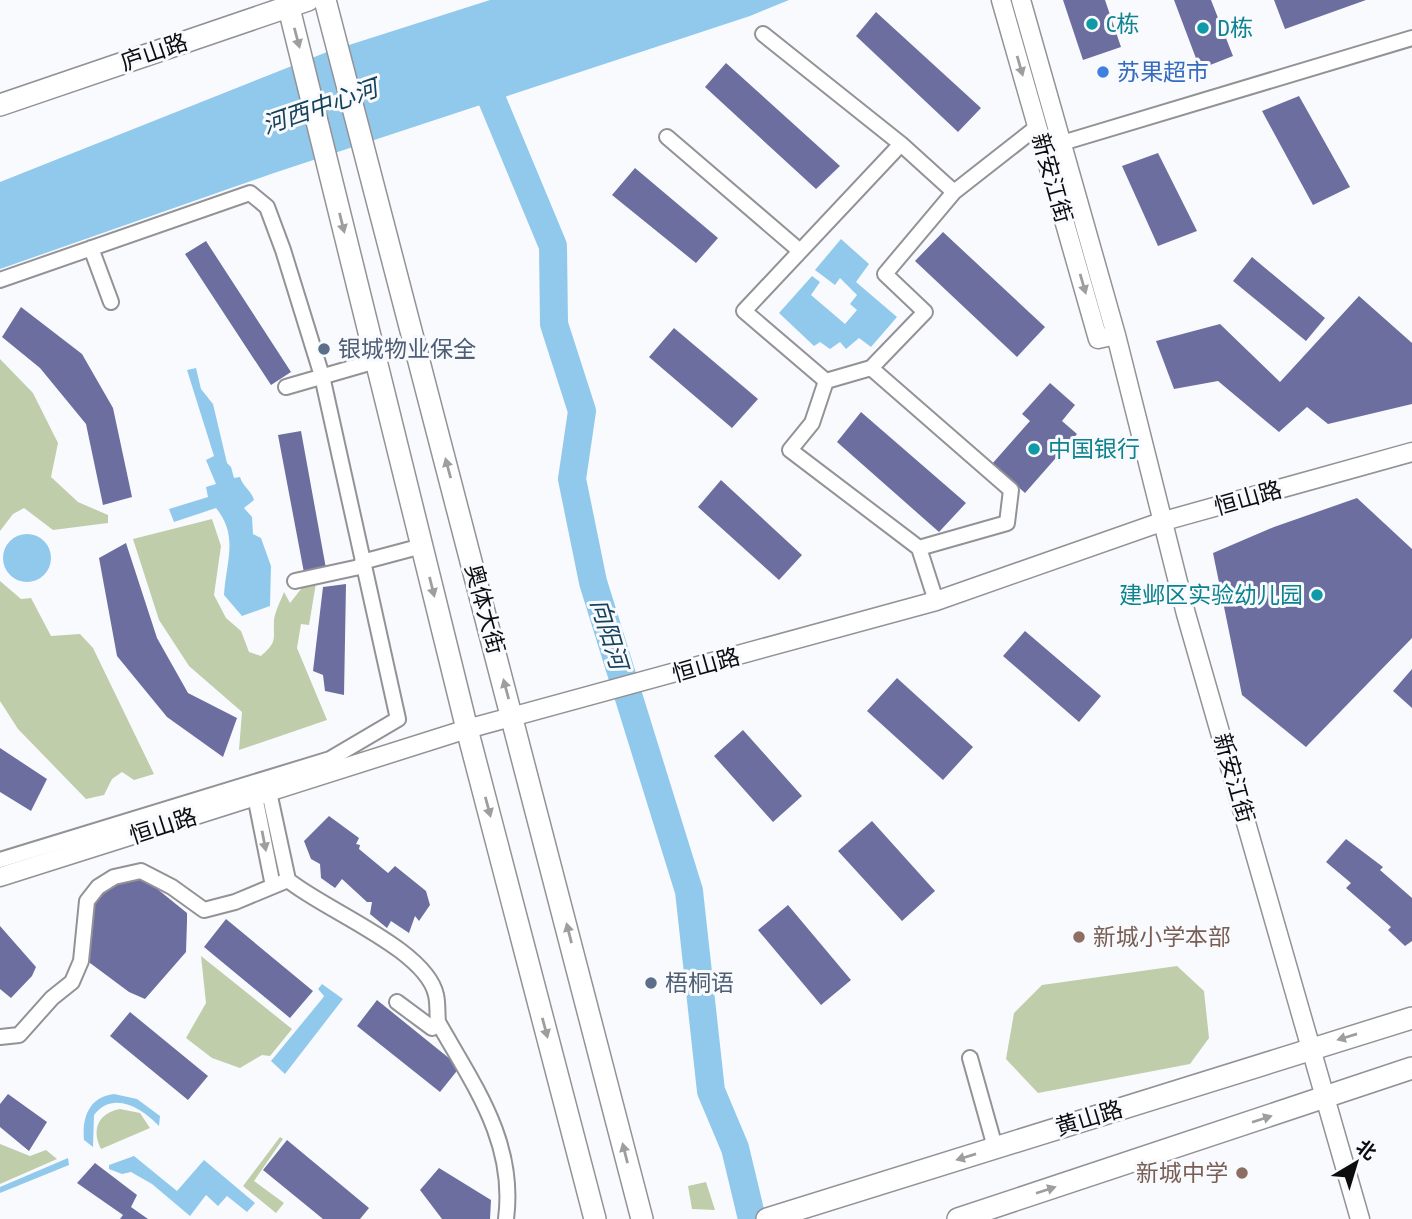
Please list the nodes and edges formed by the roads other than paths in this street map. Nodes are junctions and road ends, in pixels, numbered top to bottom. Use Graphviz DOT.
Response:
graph roads {
  1 [pos="325,0"];
  2 [pos="1001,0"];
  3 [pos="1021,0"];
  4 [pos="294,2"];
  5 [pos="763,34"];
  6 [pos="1412,38"];
  7 [pos="0,105"];
  8 [pos="1037,127"];
  9 [pos="667,136"];
  10 [pos="901,144"];
  11 [pos="1062,144"];
  12 [pos="954,192"];
  13 [pos="91,248"];
  14 [pos="800,251"];
  15 [pos="0,280"];
  16 [pos="111,302"];
  17 [pos="1116,335"];
  18 [pos="376,360"];
  19 [pos="871,368"];
  20 [pos="322,376"];
  21 [pos="826,381"];
  22 [pos="286,387"];
  23 [pos="1412,452"];
  24 [pos="1164,521"];
  25 [pos="422,546"];
  26 [pos="919,548"];
  27 [pos="363,564"];
  28 [pos="295,581"];
  29 [pos="936,601"];
  30 [pos="513,717"];
  31 [pos="467,729"];
  32 [pos="262,794"];
  33 [pos="0,860"];
  34 [pos="0,877"];
  35 [pos="288,880"];
  36 [pos="273,886"];
  37 [pos="397,1002"];
  38 [pos="1412,1018"];
  39 [pos="438,1022"];
  40 [pos="0,1037"];
  41 [pos="1312,1048"];
  42 [pos="970,1058"];
  43 [pos="1412,1068"];
  44 [pos="1327,1098"];
  45 [pos="995,1147"];
  46 [pos="506,1219"];
  47 [pos="595,1219"];
  48 [pos="642,1219"];
  49 [pos="767,1219"];
  50 [pos="958,1219"];
  51 [pos="1360,1219"];
  30 -- 1 [label="main road, 奥体大街, one-way"];
  2 -- 8 [label="street, 新安江街, one-way"];
  3 -- 11 [label="street, 新安江街"];
  4 -- 7 [label="main road, 庐山路"];
  4 -- 18 [label="main road, 奥体大街, one-way"];
  5 -- 10 [label="street"];
  6 -- 11 [label="street"];
  8 -- 12 [label="street"];
  8 -- 17 [label="street, 新安江街, one-way"];
  9 -- 14 [label="street"];
  10 -- 12 [label="street"];
  10 -- 14 [label="street"];
  11 -- 17 [label="street, 新安江街"];
  12 -- 19 [label="street"];
  13 -- 15 [label="street"];
  13 -- 16 [label="street"];
  13 -- 20 [label="street"];
  14 -- 21 [label="street"];
  17 -- 24 [label="street, 新安江街"];
  18 -- 20 [label="street"];
  18 -- 25 [label="main road, 奥体大街"];
  19 -- 21 [label="street"];
  19 -- 26 [label="street"];
  20 -- 22 [label="street"];
  20 -- 27 [label="street"];
  21 -- 26 [label="street"];
  23 -- 24 [label="street, 恒山路"];
  24 -- 29 [label="street, 恒山路"];
  24 -- 41 [label="street, 新安江街"];
  25 -- 27 [label="street"];
  25 -- 31 [label="main road, 奥体大街, one-way"];
  26 -- 29 [label="street"];
  27 -- 28 [label="street"];
  27 -- 33 [label="street"];
  29 -- 30 [label="street, 恒山路"];
  30 -- 31 [label="street, 恒山路"];
  48 -- 30 [label="main road, 奥体大街, one-way"];
  31 -- 32 [label="street, 恒山路"];
  31 -- 47 [label="main road, 奥体大街, one-way"];
  32 -- 34 [label="street, 恒山路"];
  32 -- 35 [label="street"];
  32 -- 36 [label="street, one-way"];
  35 -- 36 [label="street"];
  35 -- 39 [label="street"];
  36 -- 40 [label="street"];
  37 -- 39 [label="street"];
  38 -- 41 [label="main road, 黄山路, one-way"];
  39 -- 46 [label="street"];
  41 -- 44 [label="street, 新安江街"];
  41 -- 45 [label="main road, 黄山路"];
  42 -- 45 [label="street"];
  43 -- 44 [label="main road"];
  50 -- 44 [label="main road, one-way"];
  44 -- 51 [label="street, 新安江街"];
  45 -- 49 [label="main road, 黄山路, one-way"];
}
